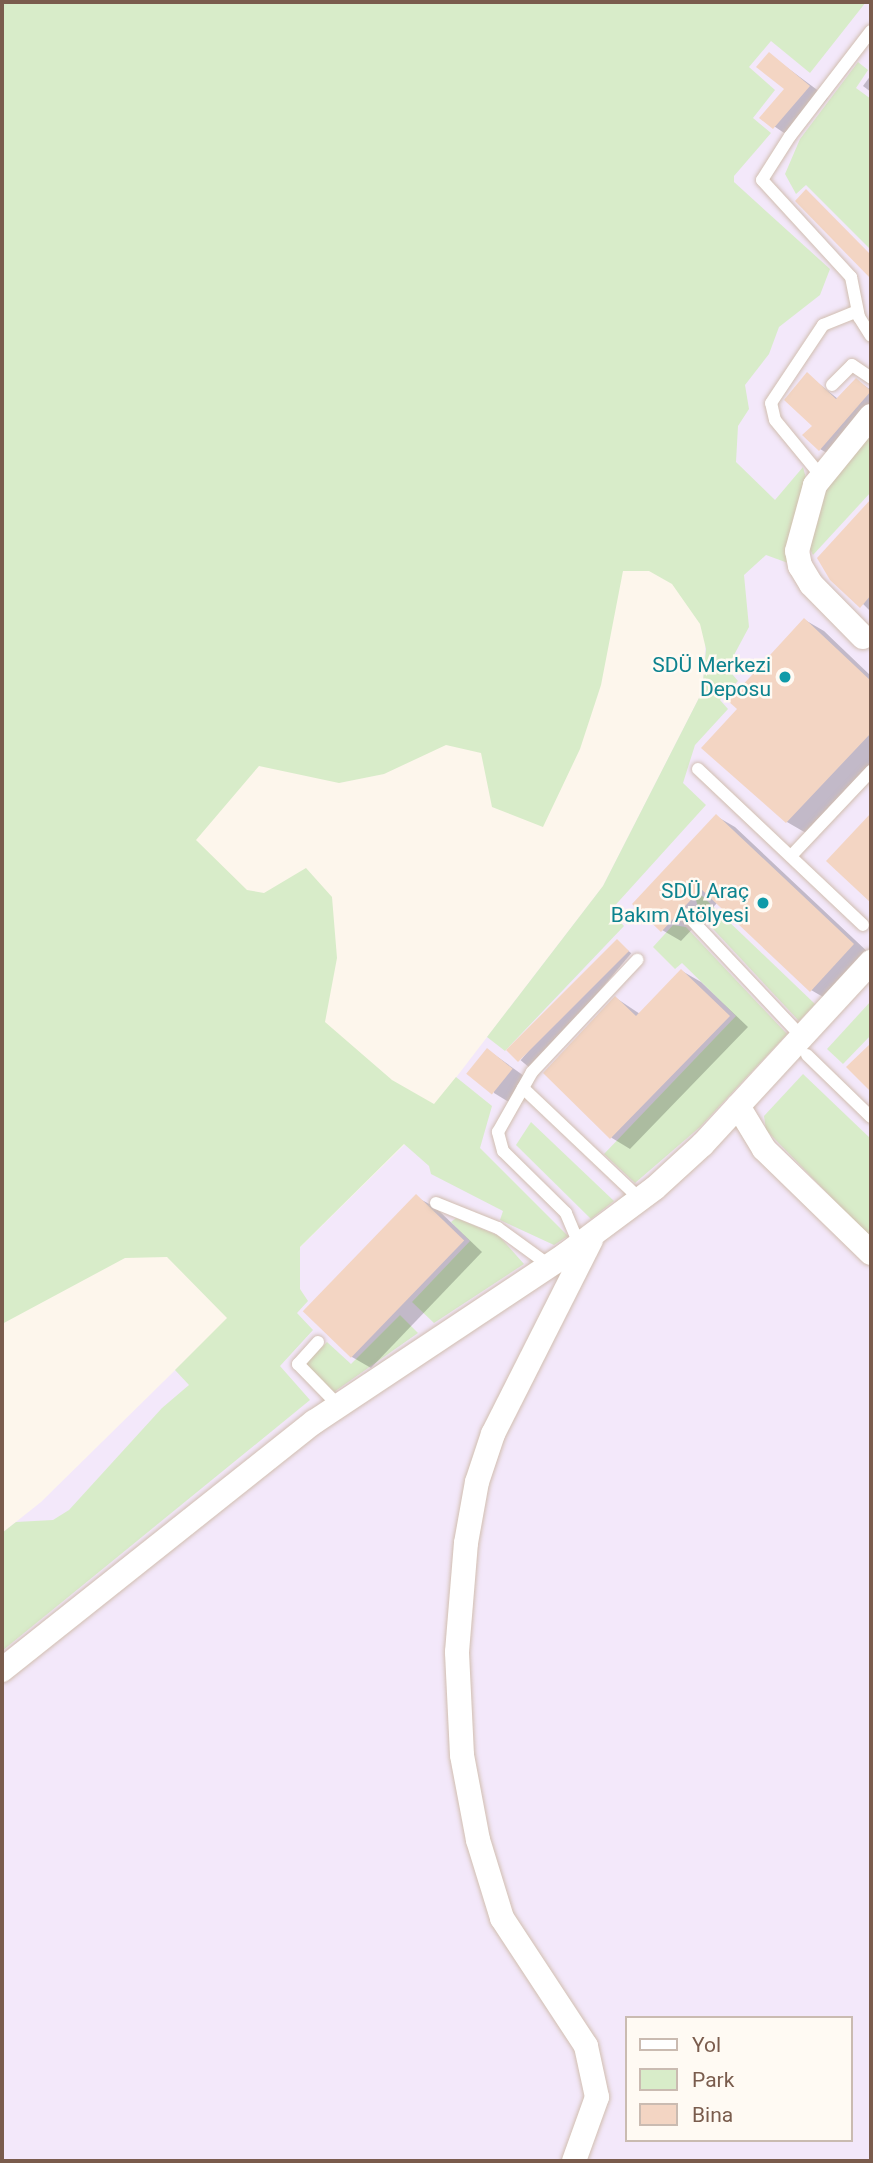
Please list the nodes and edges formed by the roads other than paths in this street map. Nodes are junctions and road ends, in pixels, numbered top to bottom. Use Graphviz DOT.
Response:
graph roads {
  1 [pos="871,31"];
  2 [pos="858,311"];
  3 [pos="871,336"];
  4 [pos="871,378"];
  5 [pos="832,385"];
  6 [pos="871,416"];
  7 [pos="821,476"];
  8 [pos="869,636"];
  9 [pos="698,769"];
  10 [pos="871,771"];
  11 [pos="790,856"];
  12 [pos="688,916"];
  13 [pos="863,925"];
  14 [pos="637,960"];
  15 [pos="871,962"];
  16 [pos="871,986"];
  17 [pos="805,1046"];
  18 [pos="523,1088"];
  19 [pos="742,1113"];
  20 [pos="871,1117"];
  21 [pos="640,1199"];
  22 [pos="436,1203"];
  23 [pos="587,1239"];
  24 [pos="871,1253"];
  25 [pos="549,1265"];
  26 [pos="318,1342"];
  27 [pos="338,1405"];
  28 [pos="2,1670"];
  29 [pos="574,2161"];
  1 -- 2 [label="lane"];
  2 -- 3 [label="lane"];
  2 -- 7 [label="lane"];
  4 -- 5 [label="lane"];
  6 -- 7 [label="street"];
  7 -- 8 [label="street"];
  9 -- 11 [label="lane"];
  10 -- 11 [label="lane"];
  11 -- 13 [label="lane"];
  12 -- 17 [label="lane"];
  14 -- 18 [label="lane"];
  15 -- 17 [label="street"];
  16 -- 17 [label="street"];
  17 -- 19 [label="street"];
  17 -- 20 [label="lane"];
  18 -- 21 [label="lane"];
  18 -- 23 [label="lane"];
  19 -- 21 [label="street"];
  19 -- 24 [label="street"];
  21 -- 23 [label="street"];
  22 -- 25 [label="lane"];
  23 -- 25 [label="street"];
  23 -- 29 [label="street"];
  25 -- 27 [label="street"];
  26 -- 27 [label="lane"];
  27 -- 28 [label="street"];
}
